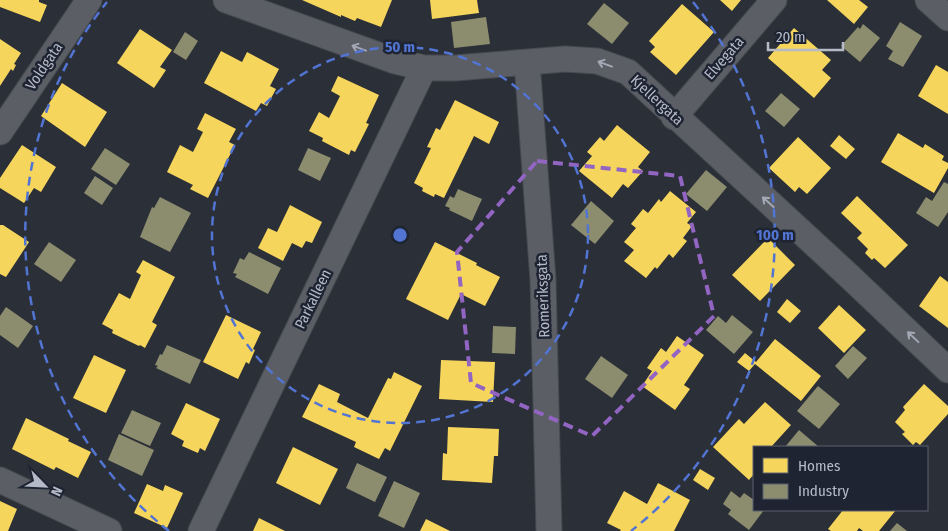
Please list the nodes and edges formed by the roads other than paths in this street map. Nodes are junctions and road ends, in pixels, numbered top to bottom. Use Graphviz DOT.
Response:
graph roads {
  1 [pos="89,0"];
  2 [pos="226,0"];
  3 [pos="774,0"];
  4 [pos="928,0"];
  5 [pos="948,18"];
  6 [pos="527,62"];
  7 [pos="424,68"];
  8 [pos="674,117"];
  9 [pos="0,132"];
  10 [pos="948,370"];
  11 [pos="0,480"];
  12 [pos="109,531"];
  13 [pos="201,531"];
  14 [pos="549,531"];
  1 -- 9 [label="street, Voldgata"];
  7 -- 2 [label="street, Kjellergata, one-way"];
  3 -- 8 [label="street, Elvegata"];
  4 -- 5 [label="street"];
  6 -- 7 [label="street, Kjellergata"];
  8 -- 6 [label="street, Kjellergata, one-way"];
  6 -- 14 [label="street, Romeriksgata"];
  7 -- 13 [label="street, Parkalleen"];
  10 -- 8 [label="street, Kjellergata, one-way"];
  11 -- 12 [label="street"];
}
